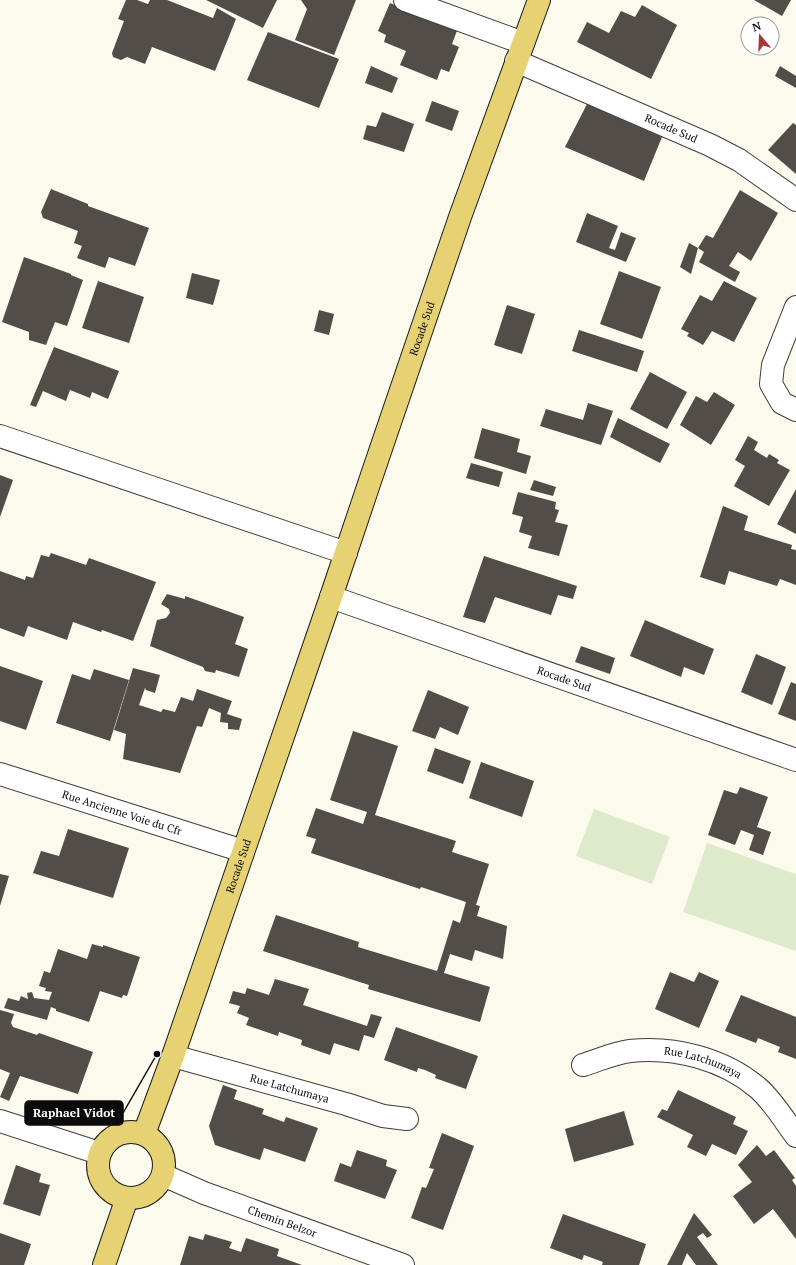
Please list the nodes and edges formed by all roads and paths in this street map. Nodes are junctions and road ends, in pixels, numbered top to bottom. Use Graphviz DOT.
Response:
graph roads {
  1 [pos="406,0"];
  2 [pos="539,0"];
  3 [pos="520,52"];
  4 [pos="796,200"];
  5 [pos="796,307"];
  6 [pos="796,410"];
  7 [pos="0,436"];
  8 [pos="346,553"];
  9 [pos="331,598"];
  10 [pos="796,760"];
  11 [pos="0,774"];
  12 [pos="243,851"];
  13 [pos="173,1056"];
  14 [pos="583,1065"];
  15 [pos="407,1120"];
  16 [pos="0,1121"];
  17 [pos="144,1134"];
  18 [pos="796,1136"];
  19 [pos="100,1153"];
  20 [pos="163,1175"];
  21 [pos="127,1198"];
  22 [pos="104,1265"];
  23 [pos="403,1265"];
  1 -- 3 [label="street"];
  2 -- 3 [label="main road, Rocade Sud"];
  3 -- 4 [label="street, Rocade Sud"];
  3 -- 8 [label="main road, Rocade Sud"];
  5 -- 6 [label="street"];
  7 -- 8 [label="street"];
  8 -- 9 [label="main road, Rocade Sud"];
  9 -- 10 [label="street, Rocade Sud"];
  9 -- 12 [label="main road, Rocade Sud"];
  11 -- 12 [label="street, Rue Ancienne Voie du Cfr"];
  12 -- 13 [label="main road, Rocade Sud"];
  13 -- 15 [label="street, Rue Latchumaya"];
  13 -- 17 [label="main road, Rocade Sud"];
  14 -- 18 [label="street, Rue Latchumaya"];
  16 -- 19 [label="street"];
  17 -- 19 [label="main road"];
  17 -- 20 [label="main road"];
  19 -- 21 [label="main road"];
  20 -- 21 [label="main road"];
  20 -- 23 [label="street, Chemin Belzor"];
  21 -- 22 [label="main road"];
}
